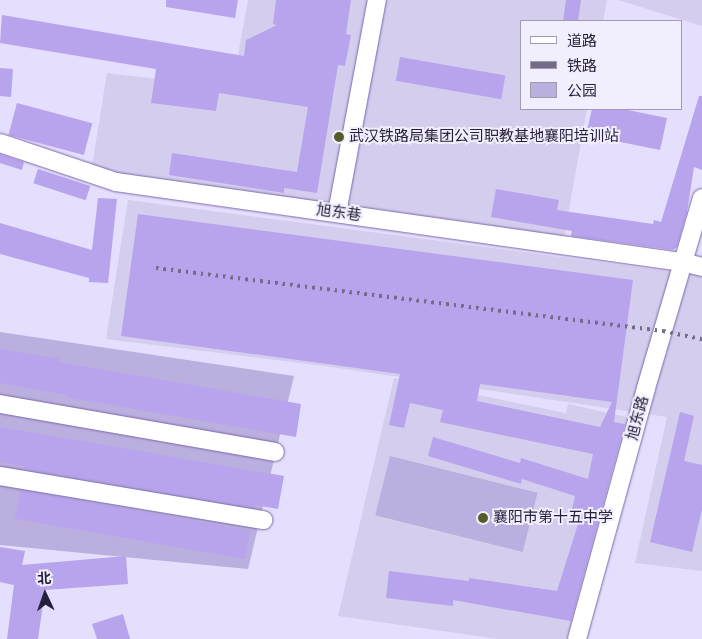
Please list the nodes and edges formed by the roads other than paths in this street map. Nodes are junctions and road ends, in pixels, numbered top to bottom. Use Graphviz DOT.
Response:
graph roads {
  1 [pos="377,0"];
  2 [pos="0,143"];
  3 [pos="702,198"];
  4 [pos="337,213"];
  5 [pos="682,262"];
  6 [pos="702,267"];
  7 [pos="0,404"];
  8 [pos="275,452"];
  9 [pos="0,476"];
  10 [pos="262,520"];
  11 [pos="577,639"];
  1 -- 4 [label="street"];
  2 -- 4 [label="street, 旭东巷"];
  3 -- 5 [label="street, 旭东路"];
  4 -- 5 [label="street, 旭东巷"];
  5 -- 6 [label="street, 旭东巷"];
  5 -- 11 [label="street, 旭东路"];
  7 -- 8 [label="street"];
  9 -- 10 [label="street"];
}
